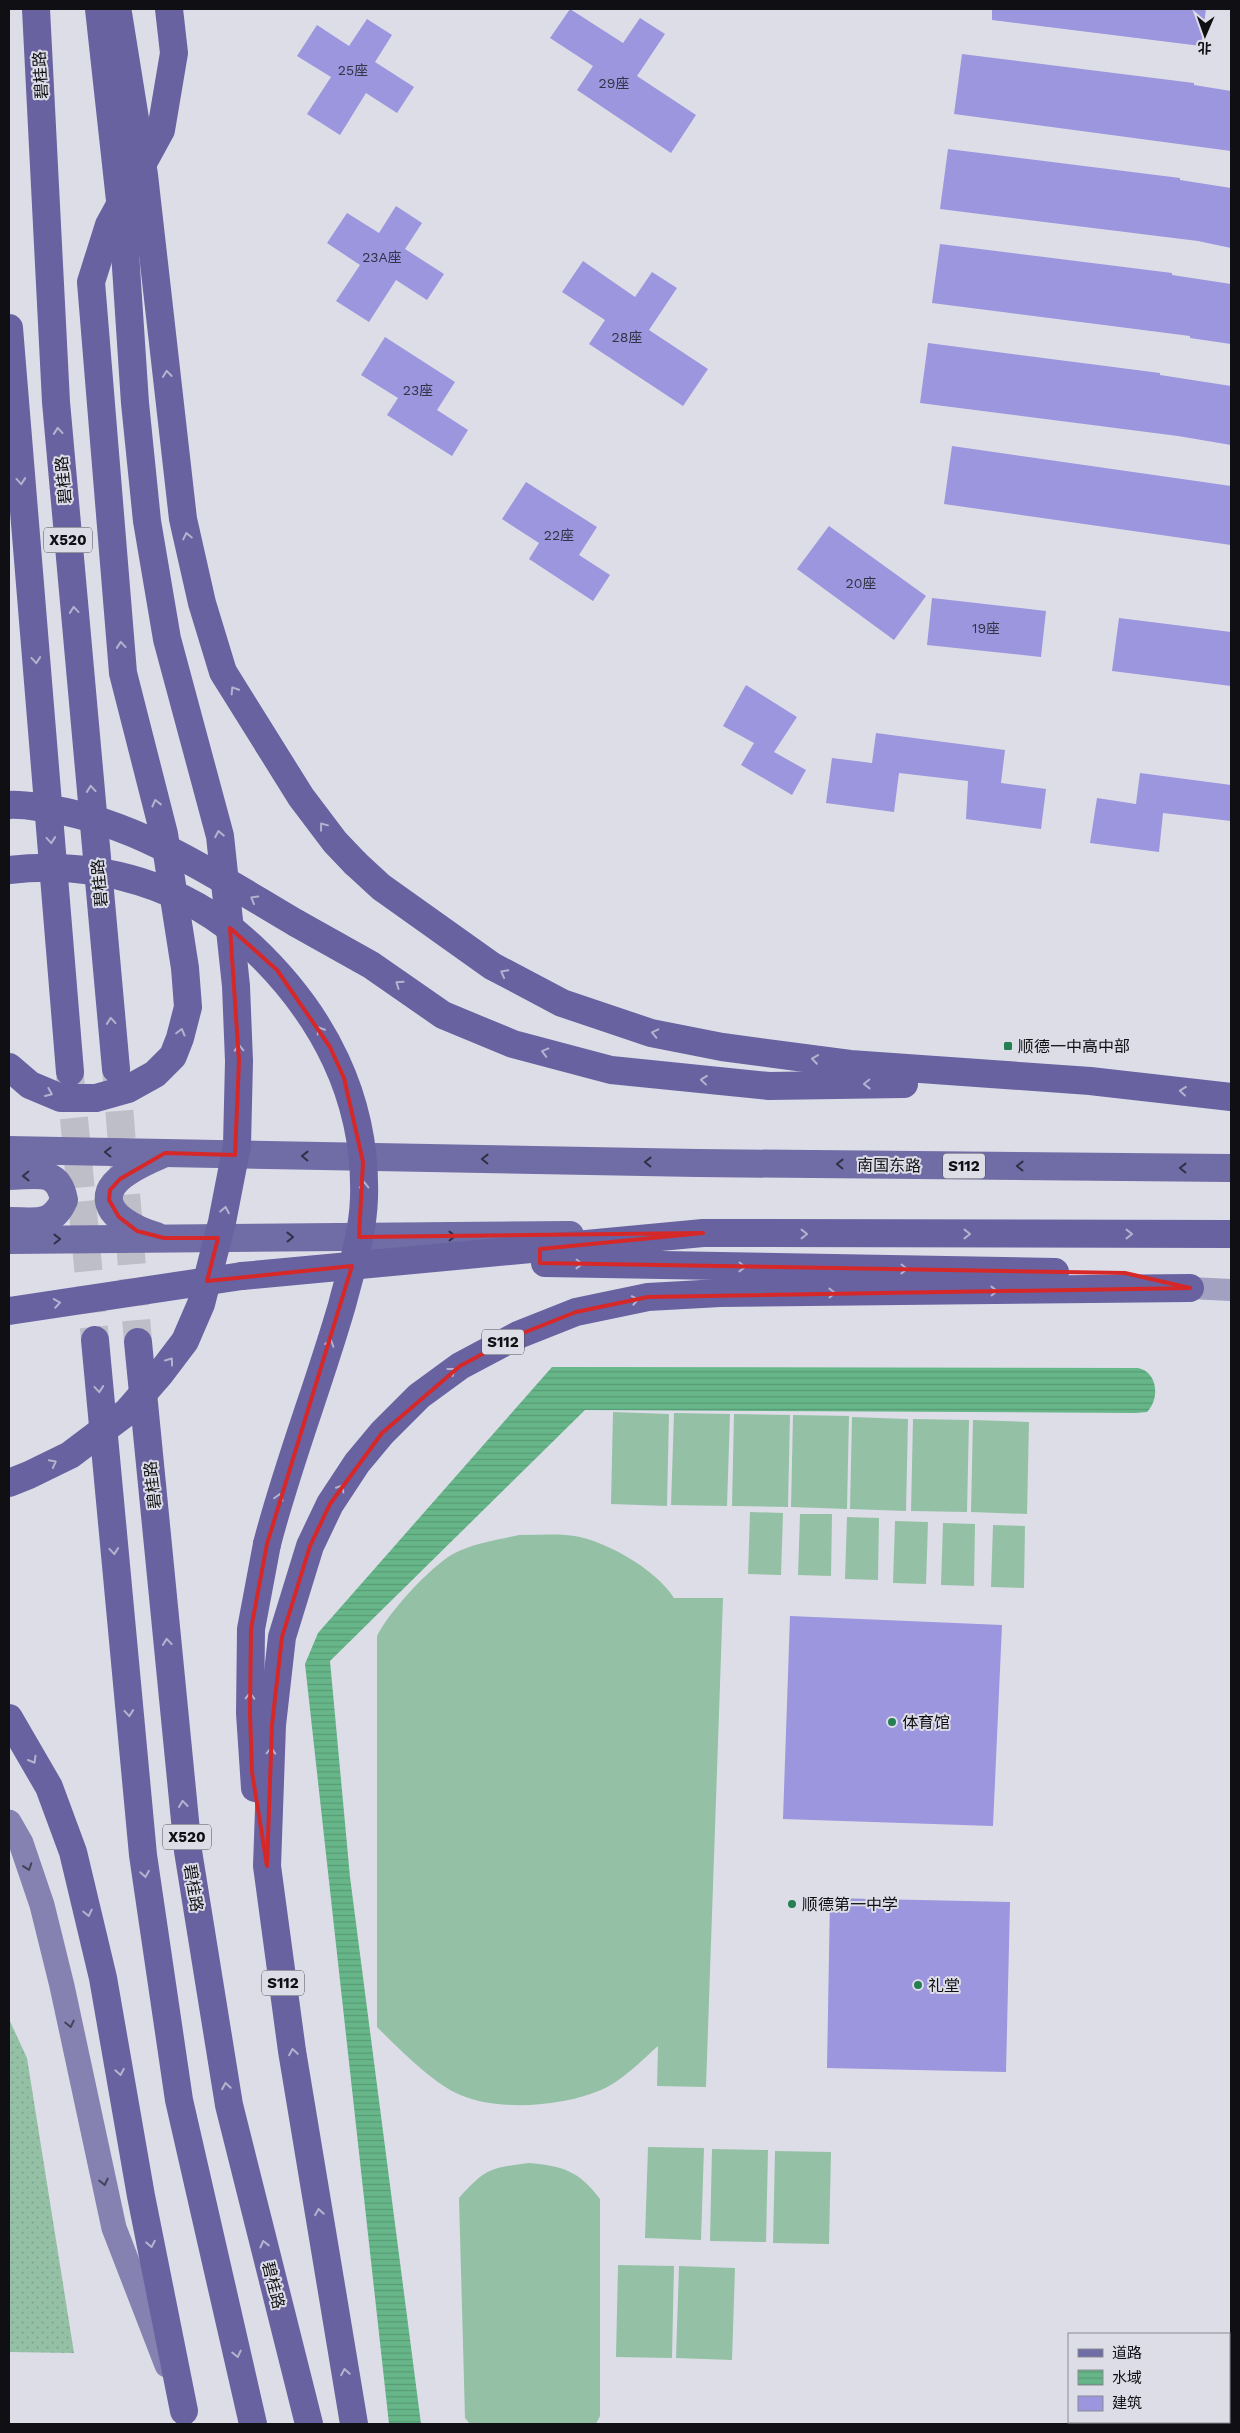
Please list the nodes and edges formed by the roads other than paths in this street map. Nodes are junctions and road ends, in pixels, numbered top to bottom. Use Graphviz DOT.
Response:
graph roads {
  1 [pos="36,9"];
  2 [pos="99,9"];
  3 [pos="117,9"];
  4 [pos="169,9"];
  5 [pos="9,328"];
  6 [pos="9,805"];
  7 [pos="9,870"];
  8 [pos="9,1067"];
  9 [pos="116,1069"];
  10 [pos="70,1072"];
  11 [pos="1090,1081"];
  12 [pos="1231,1097"];
  13 [pos="9,1150"];
  14 [pos="165,1154"];
  15 [pos="1231,1168"];
  16 [pos="9,1176"];
  17 [pos="9,1221"];
  18 [pos="703,1234"];
  19 [pos="1231,1234"];
  20 [pos="164,1238"];
  21 [pos="9,1240"];
  22 [pos="408,1261"];
  23 [pos="1190,1288"];
  24 [pos="1231,1290"];
  25 [pos="9,1311"];
  26 [pos="95,1340"];
  27 [pos="138,1342"];
  28 [pos="9,1483"];
  29 [pos="9,1718"];
  30 [pos="9,1822"];
  31 [pos="267,1866"];
  32 [pos="185,2418"];
  33 [pos="354,2422"];
  34 [pos="253,2424"];
  35 [pos="309,2424"];
  9 -- 1 [label="highway, 碧桂路 / X520, one-way"];
  28 -- 2 [label="highway, one-way, bridge"];
  11 -- 3 [label="highway, one-way, bridge"];
  8 -- 4 [label="highway, one-way"];
  5 -- 10 [label="highway, X520, one-way"];
  11 -- 6 [label="highway, one-way, bridge"];
  31 -- 7 [label="highway, one-way, bridge"];
  12 -- 11 [label="highway, one-way"];
  14 -- 13 [label="main road, 南国东路, one-way"];
  15 -- 14 [label="main road, 南国东路 / S112, one-way"];
  14 -- 20 [label="main road"];
  17 -- 16 [label="main road, one-way"];
  18 -- 19 [label="highway, one-way"];
  20 -- 18 [label="main road, one-way"];
  18 -- 22 [label="highway"];
  21 -- 20 [label="main road, one-way"];
  22 -- 23 [label="highway, one-way"];
  25 -- 22 [label="highway, one-way, bridge"];
  23 -- 24 [label="street"];
  31 -- 23 [label="highway, S112, one-way"];
  26 -- 34 [label="highway, X520, one-way"];
  35 -- 27 [label="highway, 碧桂路 / X520, one-way"];
  29 -- 32 [label="highway, one-way"];
  30 -- 32 [label="main road, one-way"];
  33 -- 31 [label="highway, S112, one-way"];
}
